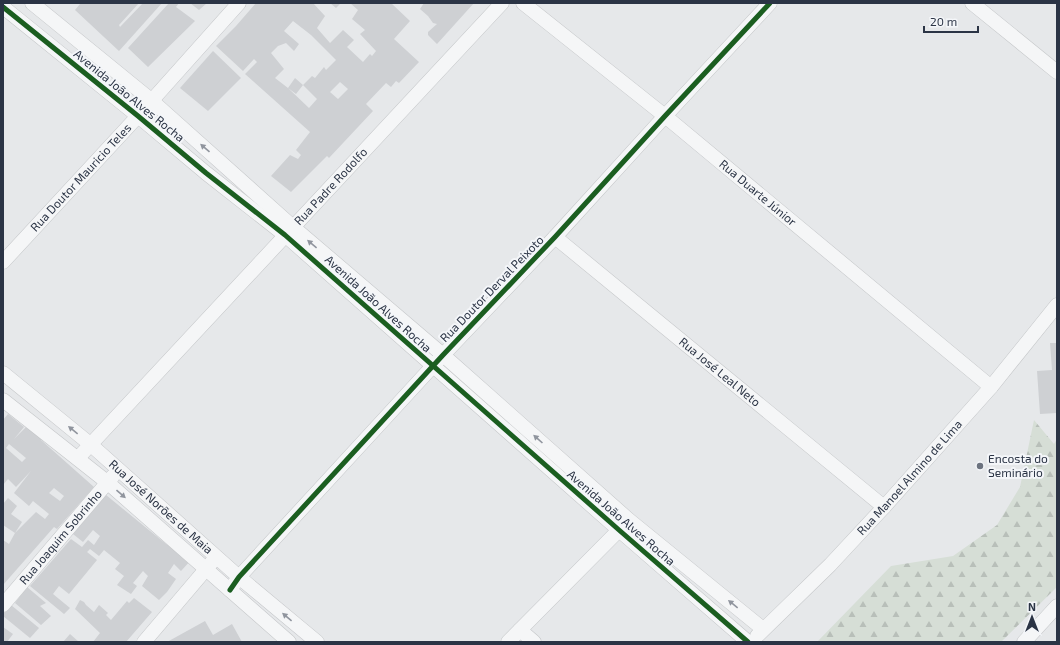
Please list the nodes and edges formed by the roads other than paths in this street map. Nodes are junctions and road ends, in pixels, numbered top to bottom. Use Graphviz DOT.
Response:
graph roads {
  1 [pos="32,3"];
  2 [pos="239,3"];
  3 [pos="502,3"];
  4 [pos="523,3"];
  5 [pos="770,3"];
  6 [pos="972,3"];
  7 [pos="3,7"];
  8 [pos="85,46"];
  9 [pos="70,61"];
  10 [pos="1057,72"];
  11 [pos="151,100"];
  12 [pos="138,116"];
  13 [pos="665,116"];
  14 [pos="220,161"];
  15 [pos="206,173"];
  16 [pos="289,231"];
  17 [pos="555,237"];
  18 [pos="3,262"];
  19 [pos="1057,305"];
  20 [pos="443,355"];
  21 [pos="433,366"];
  22 [pos="3,373"];
  23 [pos="991,387"];
  24 [pos="3,400"];
  25 [pos="504,409"];
  26 [pos="492,418"];
  27 [pos="90,444"];
  28 [pos="78,458"];
  29 [pos="560,459"];
  30 [pos="119,469"];
  31 [pos="549,469"];
  32 [pos="107,482"];
  33 [pos="884,507"];
  34 [pos="629,520"];
  35 [pos="619,530"];
  36 [pos="217,556"];
  37 [pos="206,569"];
  38 [pos="239,577"];
  39 [pos="230,590"];
  40 [pos="3,605"];
  41 [pos="1057,606"];
  42 [pos="763,629"];
  43 [pos="520,630"];
  44 [pos="144,642"];
  45 [pos="290,642"];
  46 [pos="317,642"];
  47 [pos="508,642"];
  48 [pos="534,642"];
  49 [pos="748,642"];
  50 [pos="752,642"];
  51 [pos="1024,642"];
  1 -- 8 [label="street, Avenida João Alves Rocha"];
  2 -- 11 [label="street, Rua Doutor Mauricio Teles"];
  3 -- 16 [label="street, Rua Padre Rodolfo"];
  4 -- 13 [label="street, Rua Duarte Júnior"];
  5 -- 13 [label="street, Rua Doutor Derval Peixoto"];
  6 -- 10 [label="street"];
  7 -- 9 [label="street, Avenida João Alves Rocha"];
  8 -- 9 [label="street"];
  8 -- 11 [label="street, Avenida João Alves Rocha"];
  9 -- 12 [label="street, Avenida João Alves Rocha"];
  11 -- 12 [label="street, Rua Doutor Mauricio Teles"];
  14 -- 11 [label="street, Avenida João Alves Rocha, one-way"];
  12 -- 15 [label="street, Avenida João Alves Rocha"];
  12 -- 18 [label="street, Rua Doutor Mauricio Teles"];
  13 -- 17 [label="street, Rua Doutor Derval Peixoto"];
  13 -- 23 [label="street, Rua Duarte Júnior"];
  14 -- 15 [label="street"];
  14 -- 16 [label="street, Avenida João Alves Rocha"];
  15 -- 16 [label="street, Avenida João Alves Rocha"];
  20 -- 16 [label="street, Avenida João Alves Rocha, one-way"];
  16 -- 21 [label="street, Avenida João Alves Rocha"];
  16 -- 27 [label="street, Rua Padre Rodolfo"];
  17 -- 20 [label="street, Rua Doutor Derval Peixoto"];
  17 -- 33 [label="street, Rua José Leal Neto"];
  19 -- 23 [label="street, Rua Manoel Almino de Lima"];
  20 -- 21 [label="street, Rua Doutor Derval Peixoto"];
  20 -- 25 [label="street, Avenida João Alves Rocha"];
  21 -- 26 [label="street, Avenida João Alves Rocha"];
  21 -- 38 [label="street, Rua Doutor Derval Peixoto"];
  27 -- 22 [label="street, Rua José Norões de Maia, one-way"];
  23 -- 33 [label="street, Rua Manoel Almino de Lima"];
  24 -- 28 [label="street, Rua José Norões de Maia"];
  25 -- 26 [label="street"];
  29 -- 25 [label="street, Avenida João Alves Rocha, one-way"];
  26 -- 31 [label="street, Avenida João Alves Rocha"];
  27 -- 28 [label="street, Rua Padre Rodolfo"];
  27 -- 30 [label="street, Rua José Norões de Maia"];
  28 -- 32 [label="street, Rua José Norões de Maia"];
  29 -- 31 [label="street"];
  29 -- 34 [label="street, Avenida João Alves Rocha"];
  30 -- 32 [label="street, Rua Joaquim Sobrinho"];
  30 -- 36 [label="street, Rua José Norões de Maia"];
  31 -- 35 [label="street, Avenida João Alves Rocha"];
  32 -- 37 [label="street, Rua José Norões de Maia, one-way"];
  32 -- 40 [label="street, Rua Joaquim Sobrinho"];
  33 -- 42 [label="street, Rua Manoel Almino de Lima"];
  34 -- 35 [label="street"];
  42 -- 34 [label="street, Avenida João Alves Rocha, one-way"];
  35 -- 43 [label="street"];
  35 -- 49 [label="street, Avenida João Alves Rocha"];
  36 -- 37 [label="street"];
  36 -- 38 [label="street, Rua José Norões de Maia"];
  37 -- 39 [label="street, Rua José Norões de Maia"];
  37 -- 44 [label="street"];
  38 -- 39 [label="street, Rua Doutor Derval Peixoto"];
  46 -- 38 [label="street, Rua José Norões de Maia, one-way"];
  39 -- 45 [label="street, Rua José Norões de Maia"];
  41 -- 51 [label="street"];
  42 -- 50 [label="street, Rua Manoel Almino de Lima"];
  43 -- 47 [label="street"];
  43 -- 48 [label="street"];
}
